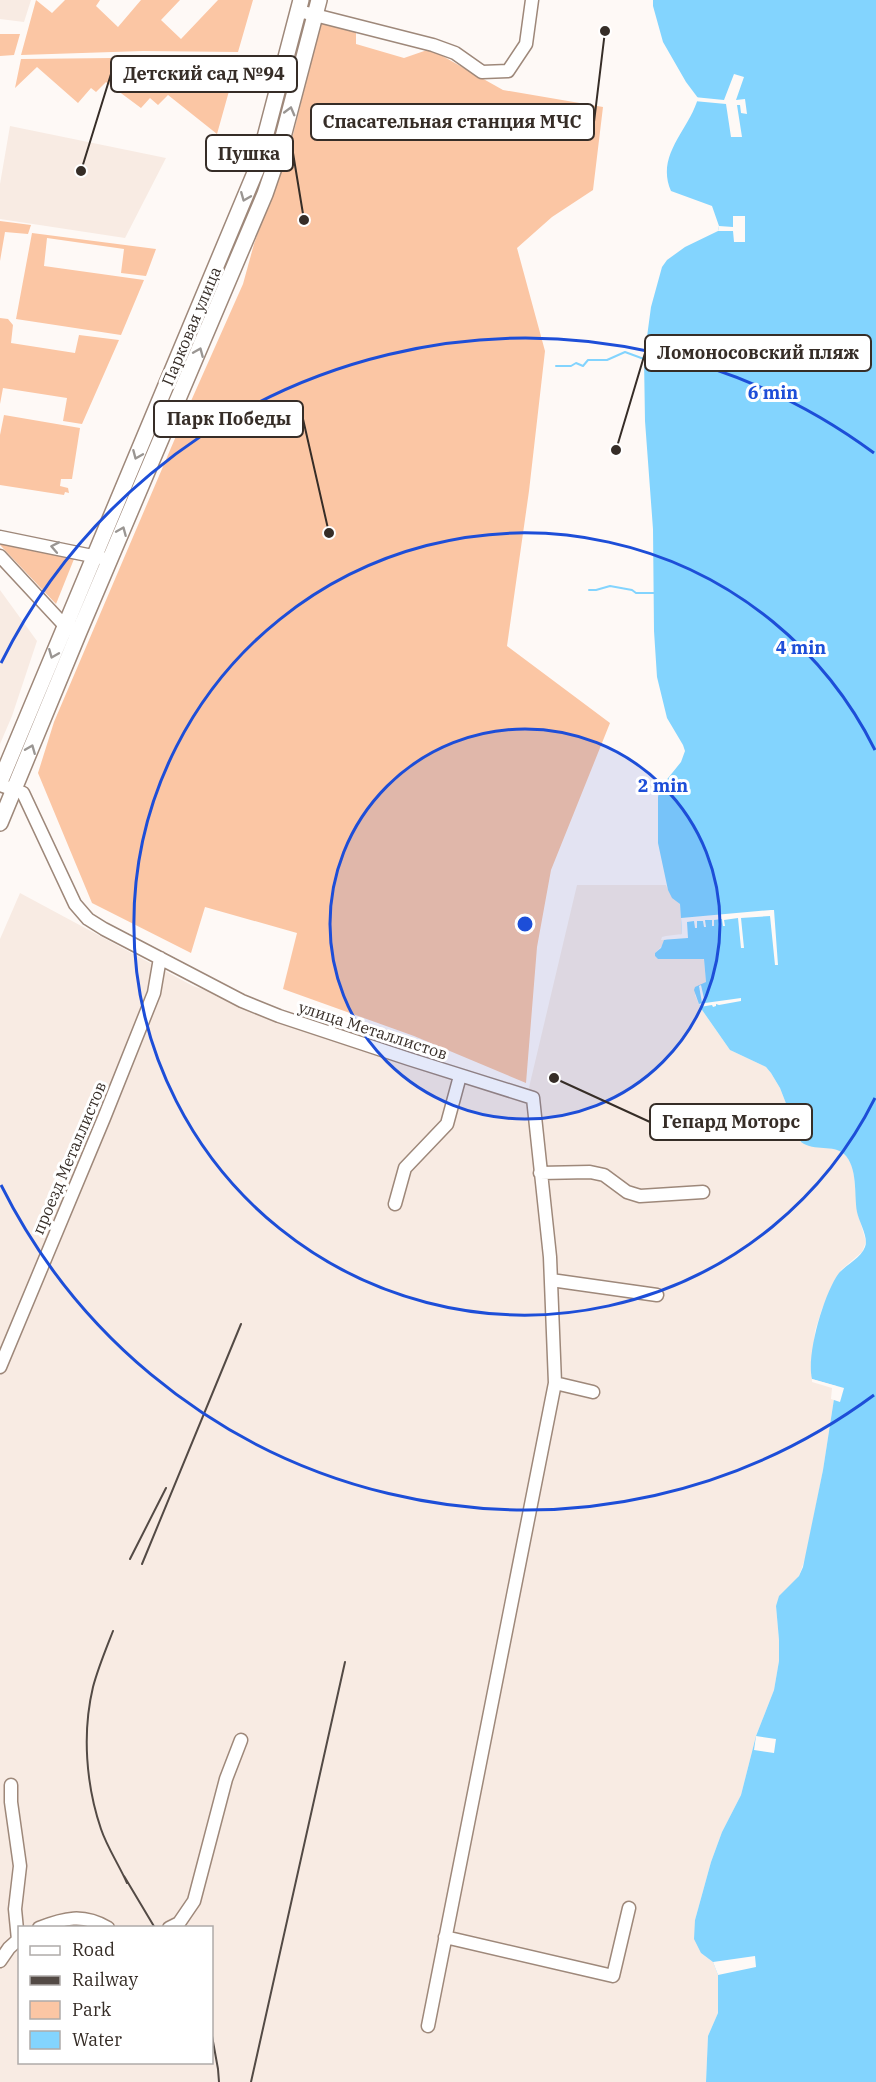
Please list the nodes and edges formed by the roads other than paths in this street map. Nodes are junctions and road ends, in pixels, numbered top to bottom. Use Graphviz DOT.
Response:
graph roads {
  1 [pos="532,0"];
  2 [pos="300,5"];
  3 [pos="317,7"];
  4 [pos="0,537"];
  5 [pos="0,556"];
  6 [pos="102,558"];
  7 [pos="72,629"];
  8 [pos="5,786"];
  9 [pos="0,823"];
  10 [pos="160,958"];
  11 [pos="460,1076"];
  12 [pos="540,1173"];
  13 [pos="703,1192"];
  14 [pos="396,1204"];
  15 [pos="551,1280"];
  16 [pos="657,1295"];
  17 [pos="0,1368"];
  18 [pos="555,1383"];
  19 [pos="593,1392"];
  20 [pos="241,1740"];
  21 [pos="11,1785"];
  22 [pos="629,1908"];
  23 [pos="44,1926"];
  24 [pos="105,1926"];
  25 [pos="173,1926"];
  26 [pos="18,1929"];
  27 [pos="446,1937"];
  28 [pos="18,1940"];
  29 [pos="0,1961"];
  30 [pos="428,2026"];
  1 -- 3 [label="street"];
  2 -- 3 [label="street"];
  2 -- 6 [label="main road, Парковая улица, one-way"];
  6 -- 3 [label="main road, Парковая улица, one-way"];
  6 -- 4 [label="street, one-way"];
  5 -- 7 [label="street"];
  6 -- 7 [label="main road, Парковая улица"];
  7 -- 8 [label="main road, Парковая улица"];
  8 -- 9 [label="main road, Парковая улица"];
  8 -- 10 [label="street, улица Металлистов"];
  10 -- 11 [label="street, улица Металлистов"];
  10 -- 17 [label="street, проезд Металлистов"];
  11 -- 12 [label="street, улица Металлистов"];
  11 -- 14 [label="street"];
  12 -- 13 [label="street"];
  12 -- 15 [label="street, улица Металлистов"];
  15 -- 16 [label="street"];
  15 -- 18 [label="street, улица Металлистов"];
  18 -- 19 [label="street"];
  18 -- 27 [label="street, улица Металлистов"];
  20 -- 25 [label="street"];
  21 -- 26 [label="street"];
  22 -- 27 [label="street"];
  23 -- 24 [label="street"];
  27 -- 30 [label="street, улица Металлистов"];
  28 -- 29 [label="street"];
}
